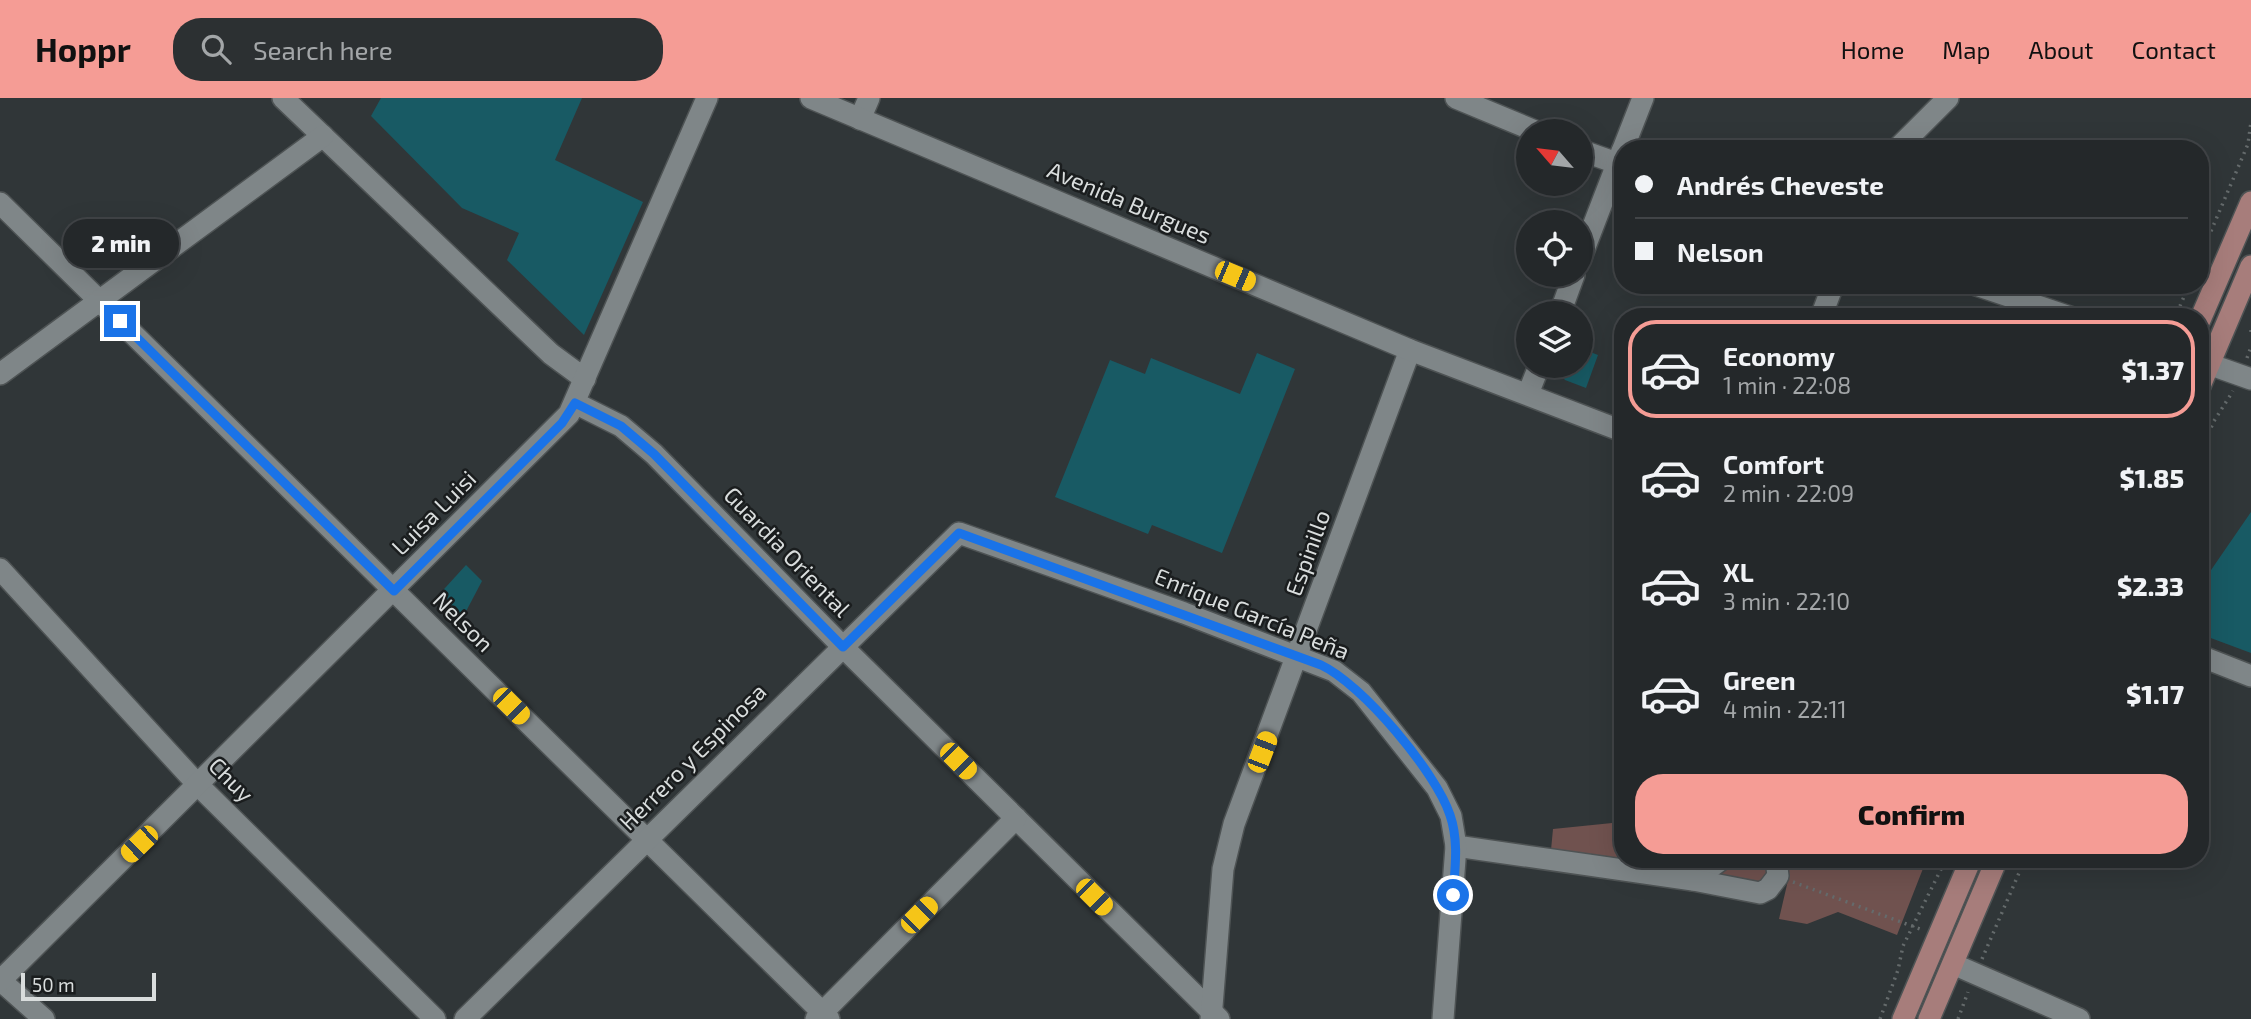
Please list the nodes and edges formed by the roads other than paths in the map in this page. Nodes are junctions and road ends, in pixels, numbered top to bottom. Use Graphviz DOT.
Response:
graph roads {
  1 [pos="283,98"];
  2 [pos="707,98"];
  3 [pos="811,98"];
  4 [pos="869,98"];
  5 [pos="1456,98"];
  6 [pos="1643,98"];
  7 [pos="1948,98"];
  8 [pos="860,119"];
  9 [pos="1516,123"];
  10 [pos="323,136"];
  11 [pos="1627,140"];
  12 [pos="1906,140"];
  13 [pos="1593,152"];
  14 [pos="1614,156"];
  15 [pos="1614,175"];
  16 [pos="2251,202"];
  17 [pos="0,203"];
  18 [pos="1593,227"];
  19 [pos="2251,266"];
  20 [pos="2002,294"];
  21 [pos="100,301"];
  22 [pos="2044,308"];
  23 [pos="2205,308"];
  24 [pos="1410,350"];
  25 [pos="2209,352"];
  26 [pos="2209,364"];
  27 [pos="0,374"];
  28 [pos="2246,377"];
  29 [pos="1534,378"];
  30 [pos="584,379"];
  31 [pos="1528,394"];
  32 [pos="575,403"];
  33 [pos="1614,428"];
  34 [pos="959,533"];
  35 [pos="0,569"];
  36 [pos="394,591"];
  37 [pos="843,647"];
  38 [pos="1299,656"];
  39 [pos="2209,660"];
  40 [pos="2251,676"];
  41 [pos="199,786"];
  42 [pos="1016,818"];
  43 [pos="647,840"];
  44 [pos="1457,846"];
  45 [pos="1710,868"];
  46 [pos="1777,868"];
  47 [pos="1967,868"];
  48 [pos="1993,868"];
  49 [pos="1693,880"];
  50 [pos="1952,964"];
  51 [pos="0,980"];
  52 [pos="823,1017"];
  53 [pos="1212,1018"];
  54 [pos="44,1019"];
  55 [pos="435,1019"];
  56 [pos="465,1019"];
  57 [pos="1443,1019"];
  58 [pos="1903,1019"];
  59 [pos="1929,1019"];
  60 [pos="2079,1019"];
  1 -- 10 [label="street"];
  2 -- 30 [label="street, Luisa Luisi"];
  3 -- 8 [label="street, Avenida Burgues"];
  4 -- 8 [label="street"];
  5 -- 9 [label="street"];
  6 -- 11 [label="street"];
  7 -- 12 [label="street"];
  8 -- 24 [label="street, Avenida Burgues"];
  10 -- 21 [label="street"];
  10 -- 30 [label="street"];
  13 -- 14 [label="street"];
  15 -- 18 [label="street"];
  16 -- 23 [label="main road"];
  17 -- 21 [label="street, Nelson"];
  19 -- 25 [label="main road"];
  20 -- 22 [label="street"];
  21 -- 27 [label="street"];
  21 -- 36 [label="street, Nelson"];
  24 -- 31 [label="street, Avenida Burgues"];
  24 -- 38 [label="street, Espinillo"];
  26 -- 28 [label="street"];
  29 -- 31 [label="street"];
  30 -- 32 [label="street, Luisa Luisi"];
  31 -- 33 [label="street, Avenida Burgues"];
  32 -- 36 [label="street, Luisa Luisi"];
  32 -- 37 [label="street, Guardia Oriental"];
  34 -- 37 [label="street, Herrero y Espinosa"];
  34 -- 38 [label="street, Enrique García Peña"];
  35 -- 41 [label="street, Chuy"];
  36 -- 41 [label="street, Luisa Luisi"];
  36 -- 43 [label="street, Nelson"];
  37 -- 42 [label="street, Guardia Oriental"];
  37 -- 43 [label="street, Herrero y Espinosa"];
  38 -- 44 [label="street, Enrique García Peña"];
  38 -- 53 [label="street, Espinillo"];
  39 -- 40 [label="street"];
  41 -- 51 [label="street, Luisa Luisi"];
  41 -- 55 [label="street, Chuy"];
  42 -- 52 [label="street"];
  42 -- 53 [label="street, Guardia Oriental"];
  43 -- 52 [label="street, Nelson"];
  43 -- 56 [label="street, Herrero y Espinosa"];
  44 -- 49 [label="street"];
  44 -- 57 [label="street, Enrique García Peña"];
  45 -- 49 [label="street"];
  46 -- 49 [label="street"];
  47 -- 58 [label="main road"];
  48 -- 50 [label="main road"];
  50 -- 59 [label="main road"];
  50 -- 60 [label="street"];
  51 -- 54 [label="street"];
}
